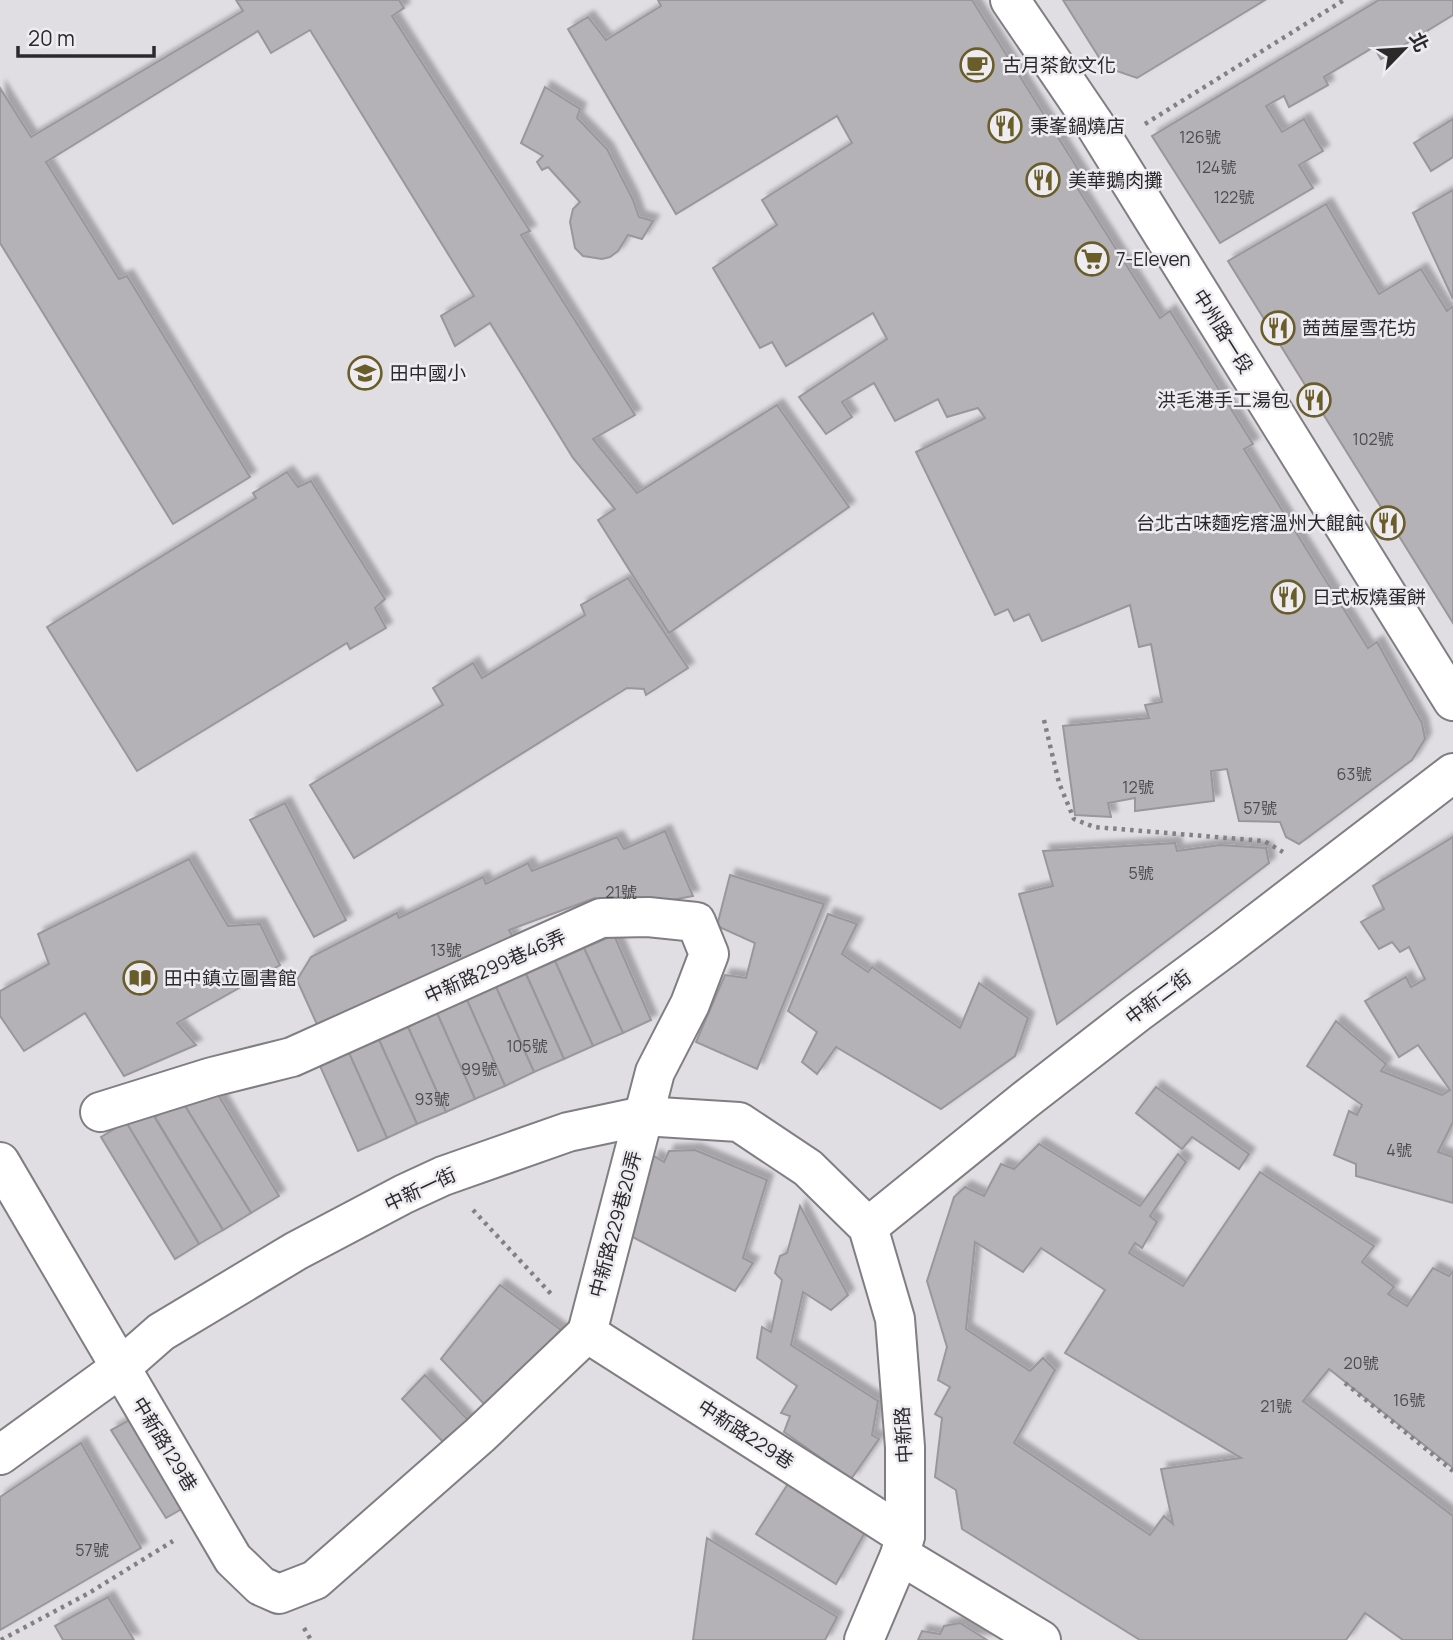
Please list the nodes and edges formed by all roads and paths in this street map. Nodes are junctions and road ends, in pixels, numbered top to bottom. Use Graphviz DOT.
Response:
graph roads {
  1 [pos="1010,0"];
  2 [pos="1344,0"];
  3 [pos="1108,146"];
  4 [pos="1453,701"];
  5 [pos="1044,720"];
  6 [pos="1453,773"];
  7 [pos="1321,873"];
  8 [pos="100,1112"];
  9 [pos="643,1116"];
  10 [pos="0,1162"];
  11 [pos="443,1176"];
  12 [pos="869,1227"];
  13 [pos="587,1333"];
  14 [pos="120,1368"];
  15 [pos="1345,1383"];
  16 [pos="0,1455"];
  17 [pos="1453,1471"];
  18 [pos="209,1518"];
  19 [pos="902,1546"];
  20 [pos="1,1640"];
  21 [pos="864,1640"];
  22 [pos="1041,1640"];
  1 -- 3 [label="street, 中州路一段"];
  2 -- 3 [label="path"];
  3 -- 4 [label="street, 中州路一段"];
  5 -- 7 [label="path"];
  6 -- 7 [label="street, 中新二街"];
  7 -- 12 [label="street, 中新二街"];
  8 -- 9 [label="street, 中新路299巷46弄"];
  9 -- 11 [label="street, 中新一街"];
  9 -- 12 [label="street, 中新一街"];
  9 -- 13 [label="street, 中新路229巷20弄"];
  10 -- 14 [label="street, 中新路129巷"];
  11 -- 13 [label="path"];
  11 -- 14 [label="street, 中新一街"];
  12 -- 19 [label="street, 中新路"];
  13 -- 18 [label="street, 中新路129巷"];
  13 -- 19 [label="street, 中新路229巷"];
  14 -- 16 [label="street, 中新一街"];
  14 -- 18 [label="street, 中新路129巷"];
  15 -- 17 [label="path"];
  18 -- 20 [label="path"];
  19 -- 21 [label="street, 中新路"];
  19 -- 22 [label="street, 中新路229巷"];
}
